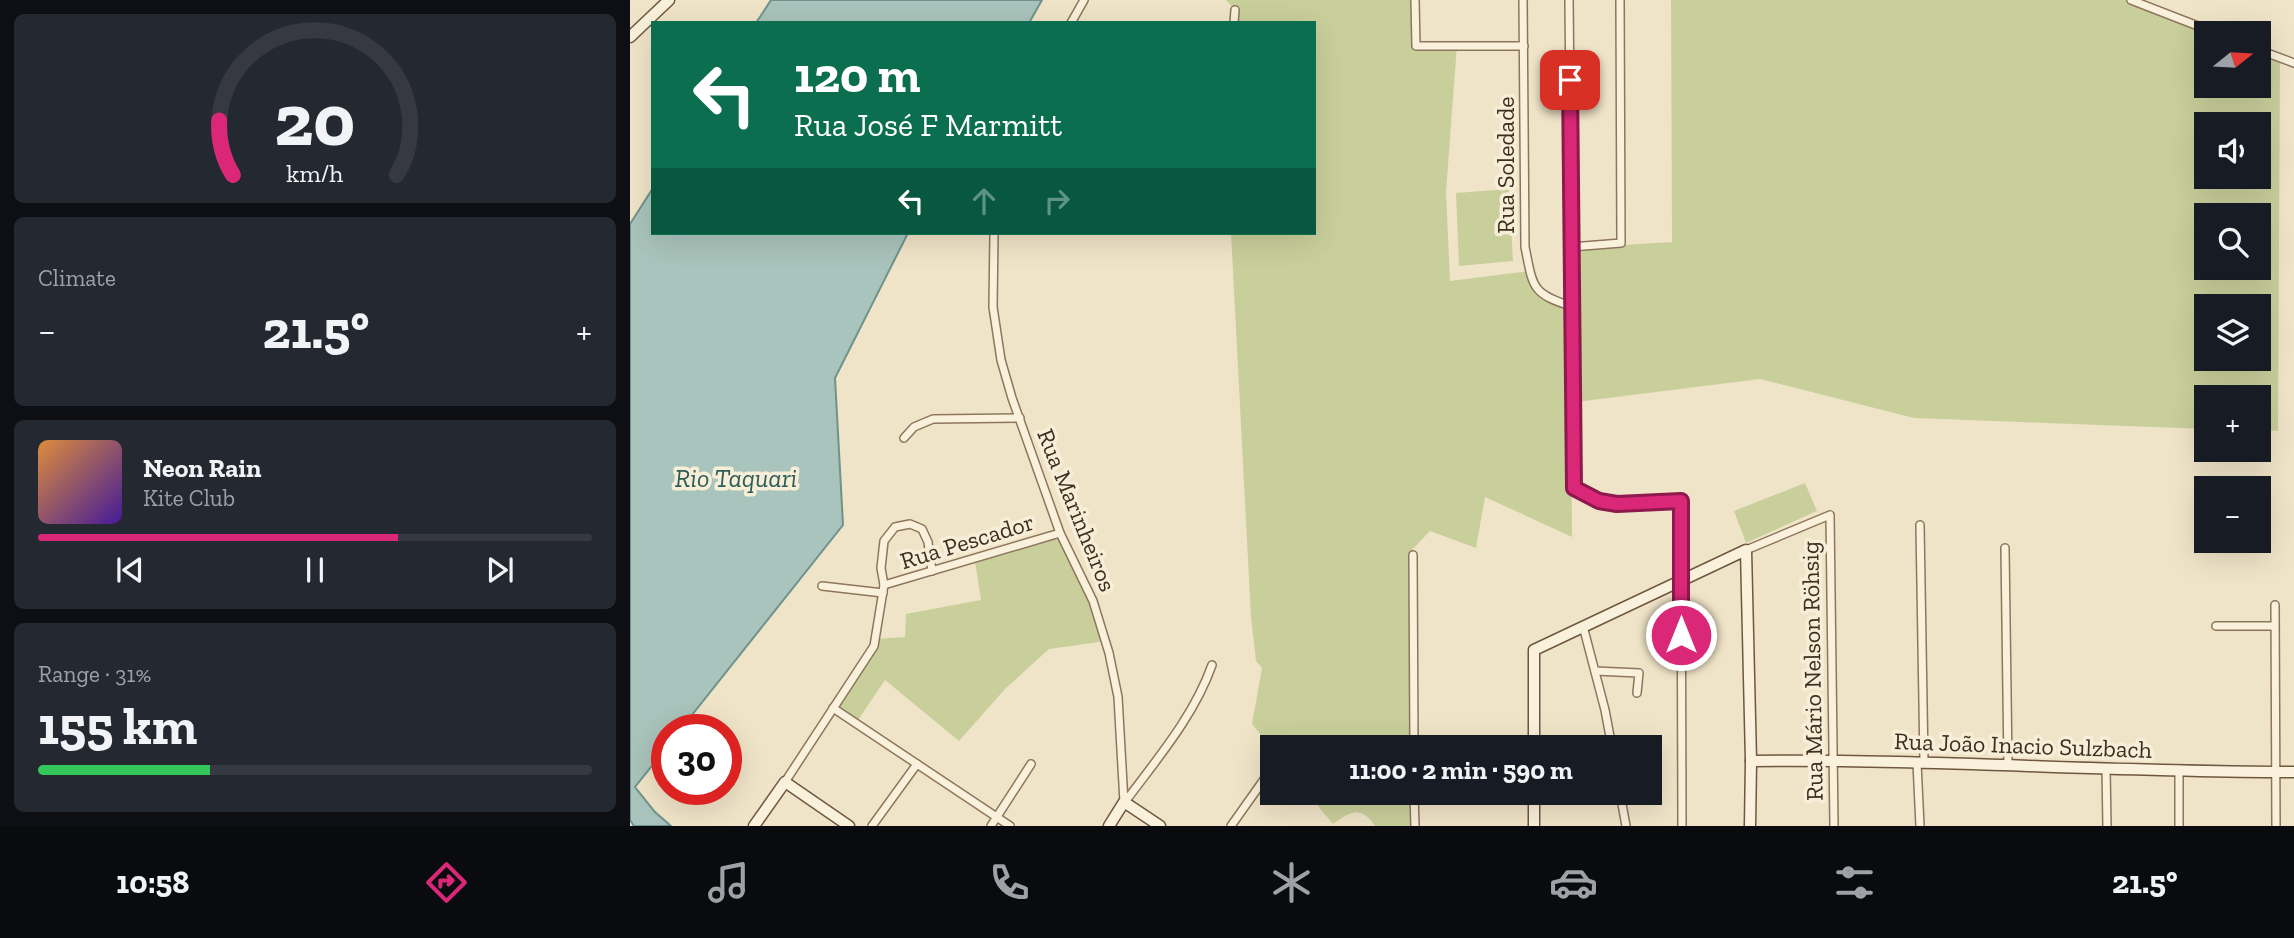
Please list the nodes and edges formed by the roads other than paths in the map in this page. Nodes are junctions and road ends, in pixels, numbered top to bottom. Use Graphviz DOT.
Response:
graph roads {
  1 [pos="1084,0"];
  2 [pos="1415,0"];
  3 [pos="1523,0"];
  4 [pos="1569,0"];
  5 [pos="1620,0"];
  6 [pos="2131,0"];
  7 [pos="664,3"];
  8 [pos="1235,9"];
  9 [pos="1071,21"];
  10 [pos="1234,21"];
  11 [pos="2194,24"];
  12 [pos="630,37"];
  13 [pos="1524,46"];
  14 [pos="2272,55"];
  15 [pos="2294,63"];
  16 [pos="994,235"];
  17 [pos="1571,247"];
  18 [pos="1571,306"];
  19 [pos="1020,418"];
  20 [pos="904,438"];
  21 [pos="1920,525"];
  22 [pos="1060,533"];
  23 [pos="2005,548"];
  24 [pos="1746,550"];
  25 [pos="1413,555"];
  26 [pos="932,571"];
  27 [pos="1681,580"];
  28 [pos="822,586"];
  29 [pos="883,589"];
  30 [pos="2275,605"];
  31 [pos="1583,626"];
  32 [pos="2216,626"];
  33 [pos="2273,626"];
  34 [pos="1212,665"];
  35 [pos="1595,671"];
  36 [pos="1637,693"];
  37 [pos="833,708"];
  38 [pos="1414,735"];
  39 [pos="1534,735"];
  40 [pos="1609,735"];
  41 [pos="1833,760"];
  42 [pos="1751,761"];
  43 [pos="1921,763"];
  44 [pos="917,764"];
  45 [pos="1031,764"];
  46 [pos="2008,766"];
  47 [pos="2106,769"];
  48 [pos="2179,770"];
  49 [pos="2276,772"];
  50 [pos="2294,772"];
  51 [pos="785,782"];
  52 [pos="1260,785"];
  53 [pos="1124,802"];
  54 [pos="1414,805"];
  55 [pos="1534,805"];
  56 [pos="1622,805"];
  57 [pos="997,817"];
  58 [pos="754,826"];
  59 [pos="849,826"];
  60 [pos="873,826"];
  61 [pos="991,826"];
  62 [pos="1010,826"];
  63 [pos="1109,826"];
  64 [pos="1160,826"];
  65 [pos="1231,826"];
  66 [pos="1415,826"];
  67 [pos="1534,826"];
  68 [pos="1626,826"];
  69 [pos="1682,826"];
  70 [pos="1750,826"];
  71 [pos="1834,826"];
  72 [pos="1920,826"];
  73 [pos="2107,826"];
  74 [pos="2179,826"];
  75 [pos="2276,826"];
  1 -- 9 [label="street"];
  2 -- 13 [label="street"];
  3 -- 13 [label="street, Rua Soledade"];
  4 -- 17 [label="street"];
  5 -- 17 [label="street"];
  6 -- 11 [label="street"];
  7 -- 12 [label="street"];
  8 -- 10 [label="street"];
  13 -- 18 [label="street, Rua Soledade"];
  14 -- 15 [label="street"];
  16 -- 19 [label="street, Rua Marinheiros"];
  17 -- 18 [label="street"];
  18 -- 27 [label="street"];
  19 -- 20 [label="street"];
  19 -- 22 [label="street, Rua Marinheiros"];
  21 -- 43 [label="street"];
  22 -- 26 [label="street, Rua Pescador"];
  22 -- 53 [label="street, Rua Marinheiros"];
  23 -- 46 [label="street"];
  24 -- 27 [label="street"];
  24 -- 41 [label="street, Rua Mário Nelson Röhsig"];
  24 -- 42 [label="street"];
  25 -- 38 [label="street"];
  26 -- 29 [label="street, Rua Pescador"];
  26 -- 29 [label="street"];
  27 -- 31 [label="street"];
  27 -- 69 [label="street"];
  28 -- 29 [label="street"];
  29 -- 37 [label="street"];
  30 -- 33 [label="street"];
  31 -- 35 [label="street"];
  31 -- 39 [label="street"];
  32 -- 33 [label="street"];
  33 -- 49 [label="street"];
  34 -- 53 [label="street"];
  35 -- 36 [label="street"];
  35 -- 40 [label="street"];
  37 -- 44 [label="street"];
  37 -- 51 [label="street"];
  41 -- 42 [label="street, Rua João Inacio Sulzbach"];
  41 -- 43 [label="street, Rua João Inacio Sulzbach"];
  41 -- 71 [label="street, Rua Mário Nelson Röhsig"];
  42 -- 70 [label="street"];
  43 -- 46 [label="street, Rua João Inacio Sulzbach"];
  43 -- 72 [label="street"];
  44 -- 57 [label="street"];
  44 -- 60 [label="street"];
  45 -- 57 [label="street"];
  46 -- 47 [label="street, Rua João Inacio Sulzbach"];
  47 -- 48 [label="street, Rua João Inacio Sulzbach"];
  47 -- 73 [label="street"];
  48 -- 49 [label="street, Rua João Inacio Sulzbach"];
  48 -- 74 [label="street"];
  49 -- 50 [label="street, Rua João Inacio Sulzbach"];
  49 -- 75 [label="street"];
  51 -- 58 [label="street"];
  51 -- 59 [label="street"];
  52 -- 65 [label="street"];
  53 -- 63 [label="street"];
  53 -- 64 [label="street"];
  54 -- 66 [label="street"];
  55 -- 67 [label="street"];
  56 -- 68 [label="street"];
  57 -- 61 [label="street"];
  57 -- 62 [label="street"];
}
